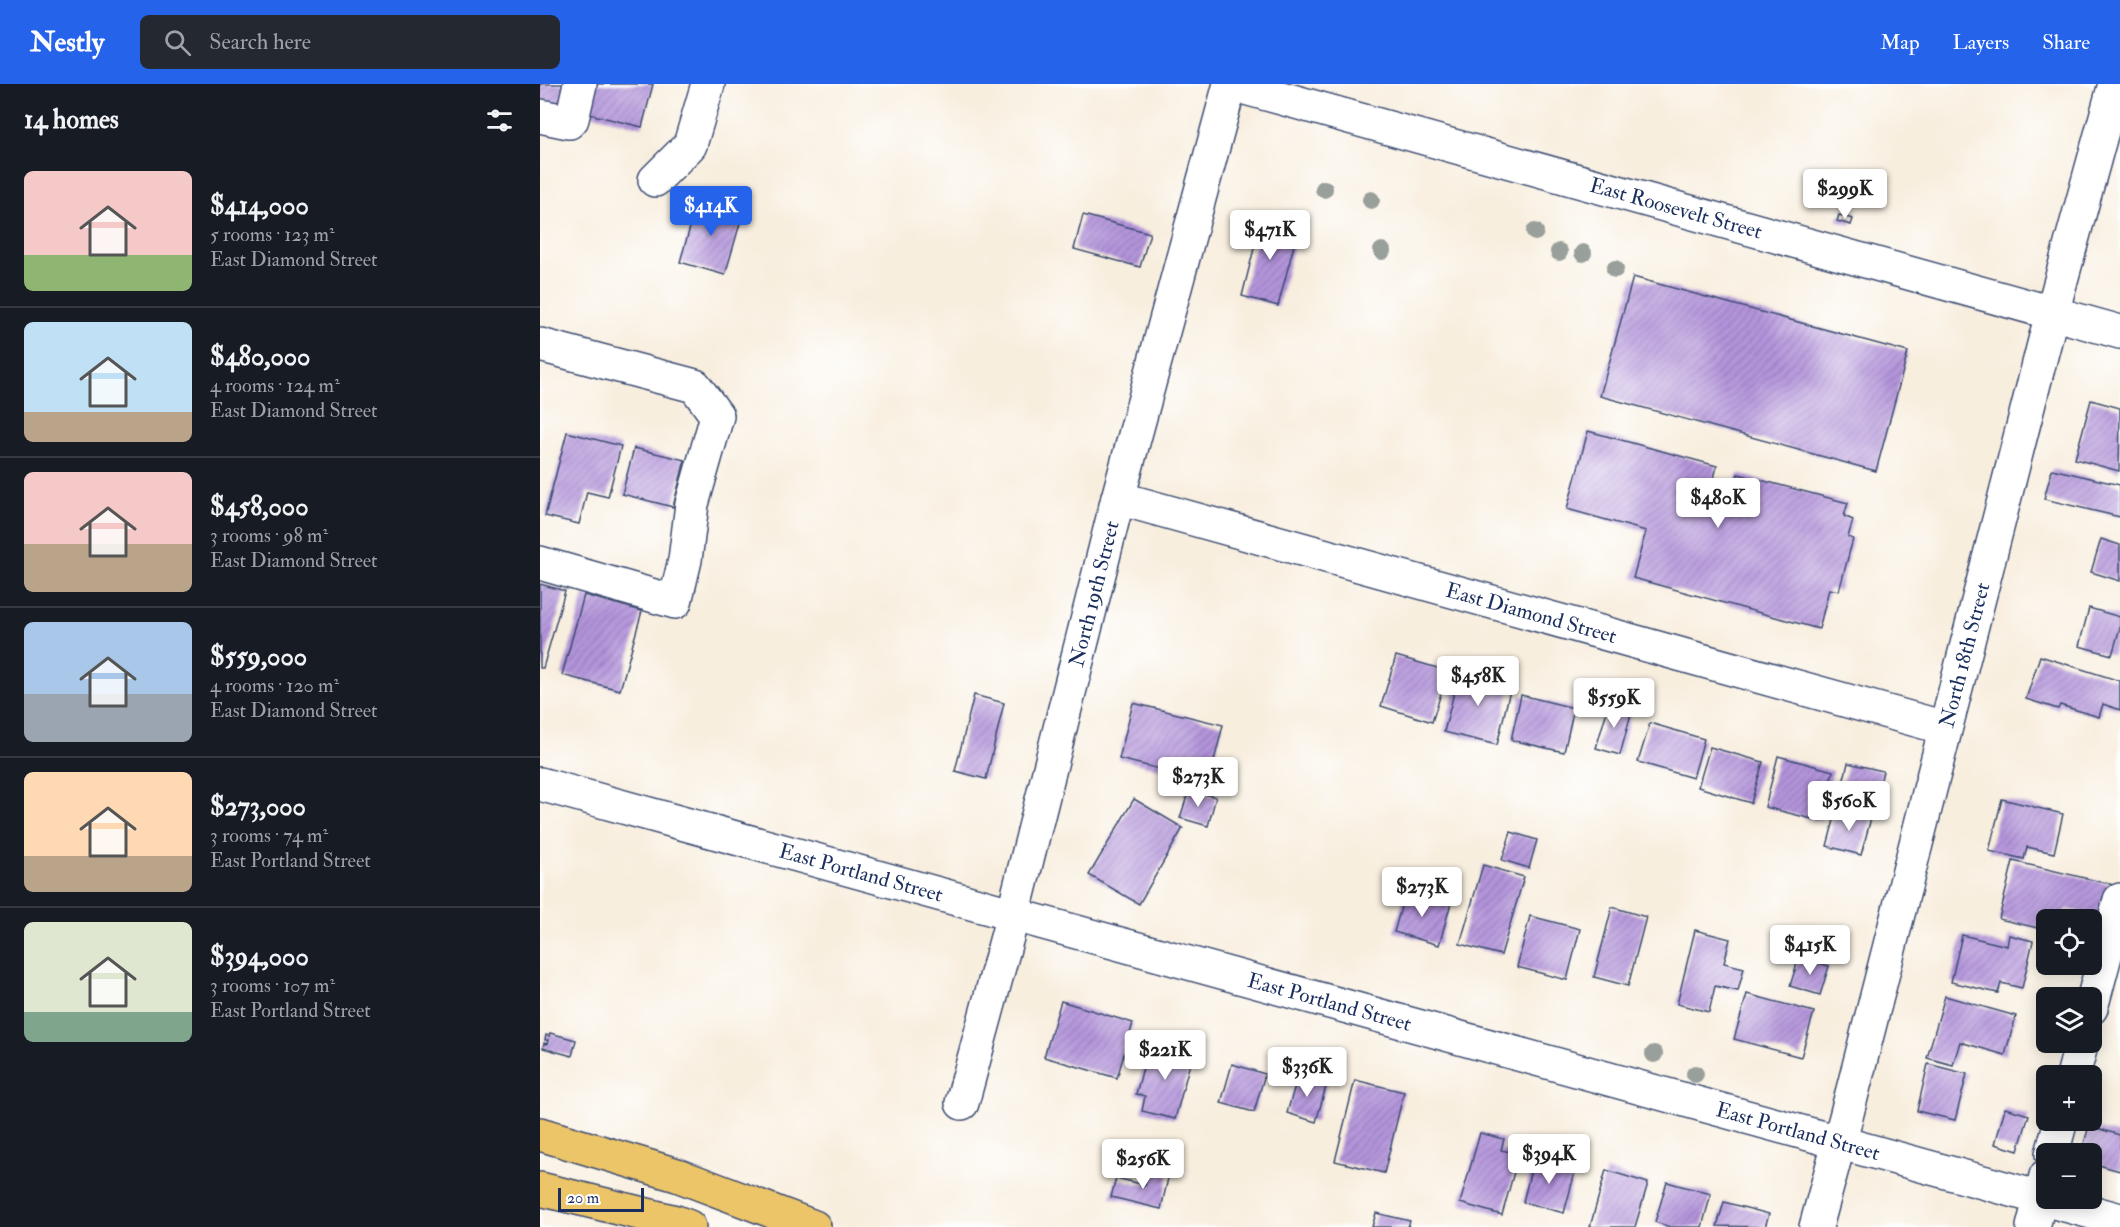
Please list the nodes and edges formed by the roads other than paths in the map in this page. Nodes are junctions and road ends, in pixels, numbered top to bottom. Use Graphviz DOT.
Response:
graph roads {
  1 [pos="580,84"];
  2 [pos="708,84"];
  3 [pos="1230,84"];
  4 [pos="2115,84"];
  5 [pos="540,116"];
  6 [pos="655,180"];
  7 [pos="2052,313"];
  8 [pos="2120,332"];
  9 [pos="540,345"];
  10 [pos="1118,498"];
  11 [pos="540,563"];
  12 [pos="1945,728"];
  13 [pos="540,784"];
  14 [pos="2120,900"];
  15 [pos="1013,915"];
  16 [pos="2097,987"];
  17 [pos="962,1103"];
  18 [pos="540,1134"];
  19 [pos="1839,1143"];
  20 [pos="540,1189"];
  21 [pos="2036,1199"];
  22 [pos="2076,1209"];
  23 [pos="2120,1220"];
  24 [pos="682,1224"];
  25 [pos="814,1227"];
  26 [pos="1816,1227"];
  1 -- 5 [label="street"];
  2 -- 6 [label="street"];
  3 -- 7 [label="street, East Roosevelt Street"];
  3 -- 10 [label="street, North 19th Street"];
  4 -- 7 [label="street, North 18th Street"];
  7 -- 8 [label="street, East Roosevelt Street"];
  7 -- 12 [label="street, North 18th Street"];
  9 -- 11 [label="street"];
  10 -- 12 [label="street, East Diamond Street"];
  10 -- 15 [label="street, North 19th Street"];
  12 -- 19 [label="street, North 18th Street"];
  13 -- 15 [label="street, East Portland Street"];
  14 -- 16 [label="street"];
  15 -- 17 [label="street, North 19th Street"];
  15 -- 19 [label="street, East Portland Street"];
  18 -- 25 [label="highway"];
  19 -- 21 [label="street, East Portland Street"];
  19 -- 26 [label="street, North 18th Street"];
  20 -- 24 [label="highway"];
  22 -- 23 [label="street, East Portland Street"];
}
